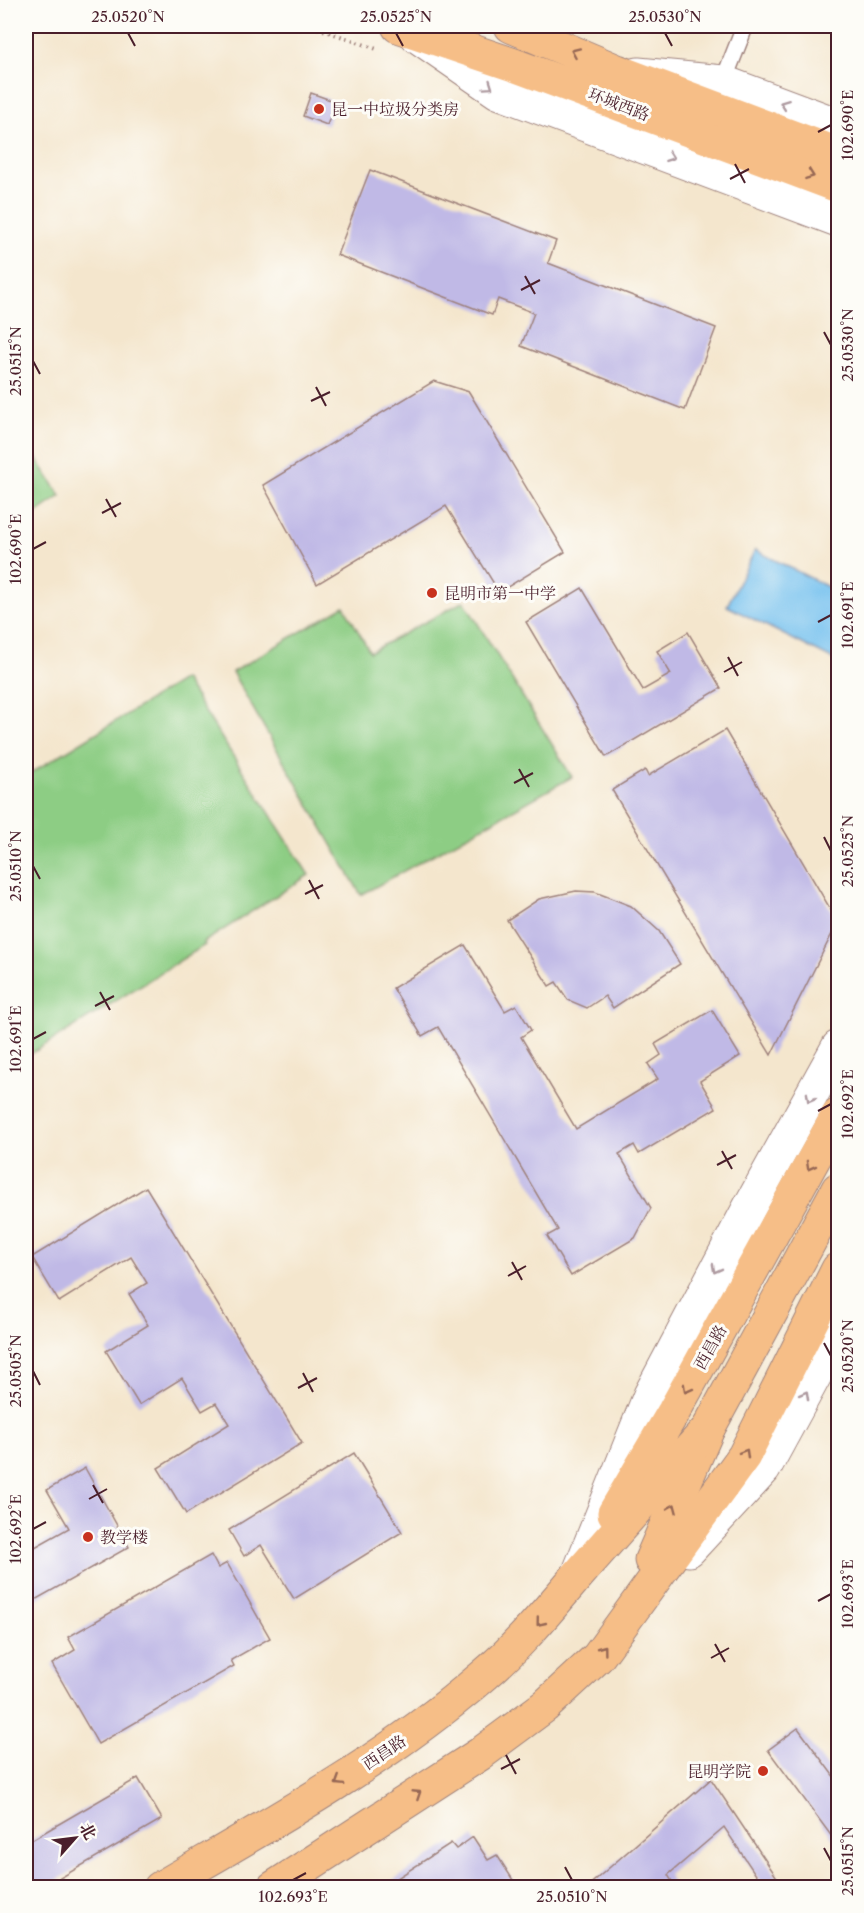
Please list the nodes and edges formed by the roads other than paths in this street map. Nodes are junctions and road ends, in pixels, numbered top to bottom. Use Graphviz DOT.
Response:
graph roads {
  1 [pos="745,26"];
  2 [pos="402,27"];
  3 [pos="518,27"];
  4 [pos="616,71"];
  5 [pos="723,82"];
  6 [pos="838,125"];
  7 [pos="838,154"];
  8 [pos="838,186"];
  9 [pos="838,220"];
  10 [pos="838,1047"];
  11 [pos="838,1114"];
  12 [pos="838,1190"];
  13 [pos="838,1269"];
  14 [pos="838,1333"];
  15 [pos="708,1429"];
  16 [pos="577,1576"];
  17 [pos="625,1620"];
  18 [pos="160,1887"];
  19 [pos="273,1887"];
  1 -- 5 [label="lane"];
  2 -- 8 [label="main road, 环城西路, one-way"];
  2 -- 9 [label="street, one-way"];
  4 -- 3 [label="main road, 环城西路, one-way"];
  4 -- 5 [label="street"];
  4 -- 7 [label="main road, 环城西路"];
  6 -- 5 [label="street, one-way"];
  10 -- 16 [label="street, one-way"];
  11 -- 16 [label="main road, 西昌路, one-way"];
  12 -- 15 [label="main road, 西昌路"];
  17 -- 13 [label="main road, 西昌路, one-way"];
  17 -- 14 [label="street, one-way"];
  15 -- 16 [label="main road, 西昌路"];
  17 -- 15 [label="main road, 西昌路, one-way"];
  16 -- 18 [label="main road, 西昌路, one-way"];
  19 -- 17 [label="main road, 西昌路, one-way"];
}
